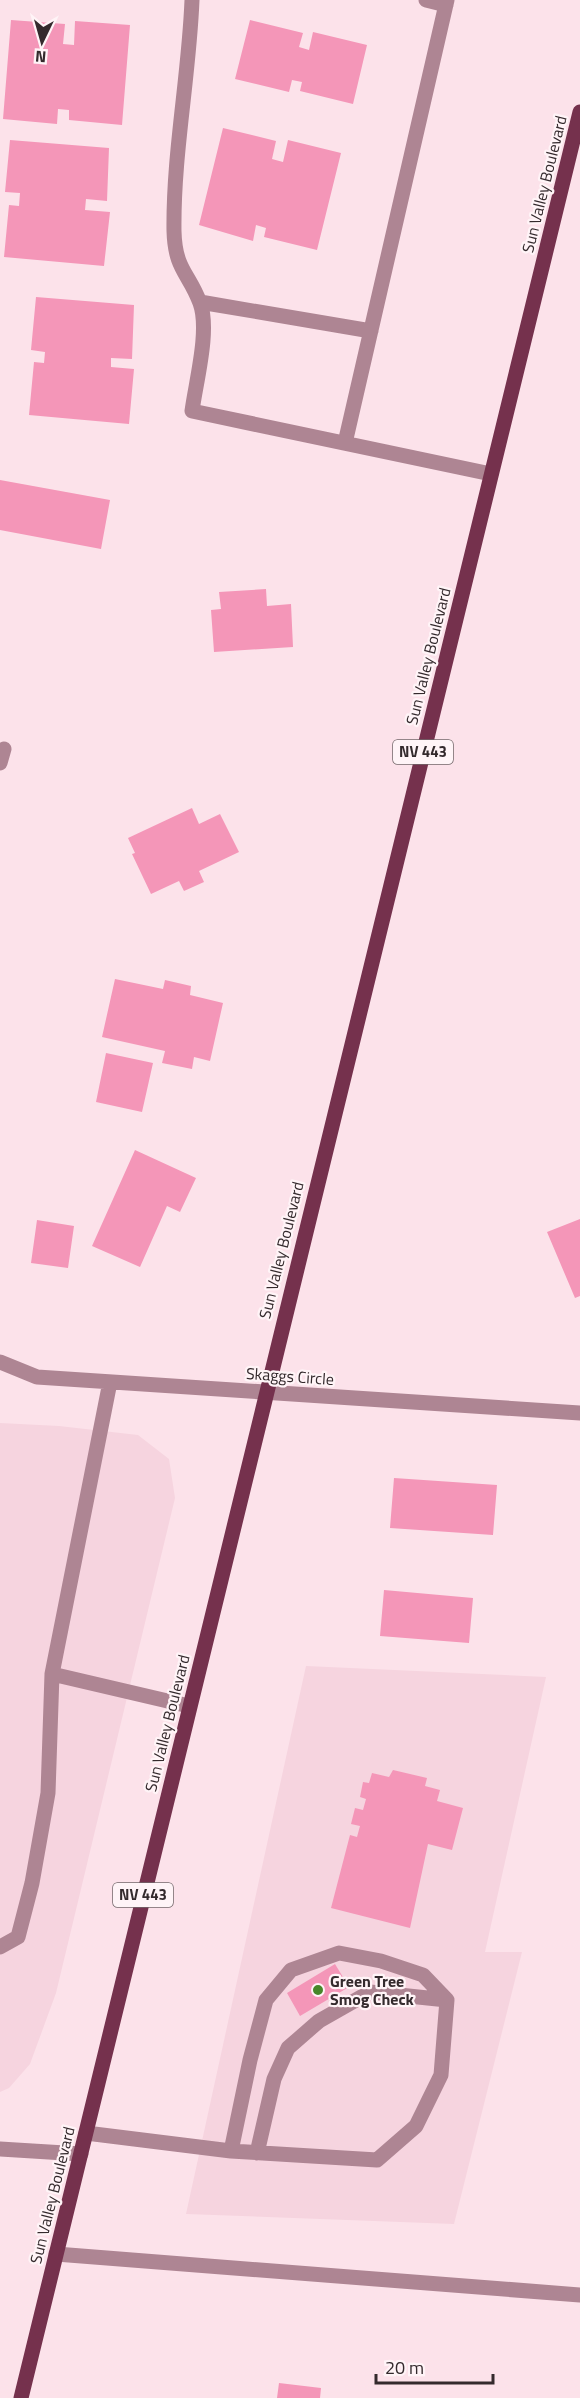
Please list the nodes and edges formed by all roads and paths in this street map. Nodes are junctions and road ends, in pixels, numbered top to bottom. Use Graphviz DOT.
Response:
graph roads {
  1 [pos="192,0"];
  2 [pos="426,0"];
  3 [pos="446,3"];
  4 [pos="580,112"];
  5 [pos="200,302"];
  6 [pos="371,331"];
  7 [pos="345,443"];
  8 [pos="491,474"];
  9 [pos="0,1362"];
  10 [pos="110,1382"];
  11 [pos="265,1393"];
  12 [pos="580,1413"];
  13 [pos="52,1674"];
  14 [pos="189,1706"];
  15 [pos="0,1947"];
  16 [pos="447,2000"];
  17 [pos="86,2133"];
  18 [pos="0,2149"];
  19 [pos="231,2151"];
  20 [pos="257,2153"];
  21 [pos="81,2154"];
  22 [pos="56,2254"];
  23 [pos="580,2295"];
  24 [pos="21,2398"];
  1 -- 5 [label="street"];
  2 -- 3 [label="street"];
  3 -- 6 [label="street"];
  4 -- 8 [label="main road, Sun Valley Boulevard / NV 443"];
  5 -- 6 [label="street"];
  5 -- 7 [label="street"];
  6 -- 7 [label="street"];
  7 -- 8 [label="street"];
  8 -- 11 [label="main road, Sun Valley Boulevard / NV 443"];
  9 -- 10 [label="street, Skaggs Circle"];
  10 -- 11 [label="street, Skaggs Circle"];
  10 -- 13 [label="street"];
  11 -- 12 [label="street, Skaggs Circle"];
  11 -- 14 [label="main road, Sun Valley Boulevard / NV 443"];
  13 -- 14 [label="street"];
  13 -- 15 [label="street"];
  14 -- 17 [label="main road, Sun Valley Boulevard / NV 443"];
  16 -- 19 [label="street"];
  16 -- 20 [label="street"];
  16 -- 20 [label="street"];
  17 -- 19 [label="street"];
  17 -- 21 [label="main road, Sun Valley Boulevard / NV 443"];
  18 -- 21 [label="street"];
  19 -- 20 [label="street"];
  21 -- 22 [label="main road, Sun Valley Boulevard / NV 443"];
  22 -- 23 [label="street"];
  22 -- 24 [label="main road, Sun Valley Boulevard / NV 443"];
}
